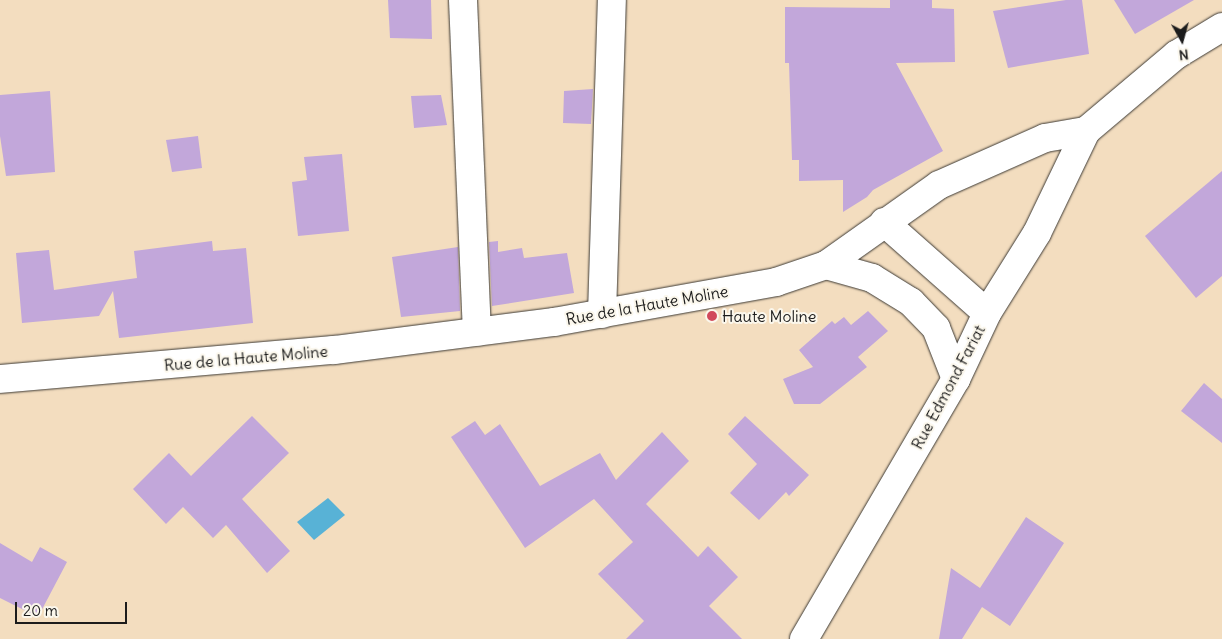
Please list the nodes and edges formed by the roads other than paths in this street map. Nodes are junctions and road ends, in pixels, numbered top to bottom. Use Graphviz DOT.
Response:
graph roads {
  1 [pos="463,0"];
  2 [pos="612,0"];
  3 [pos="1222,27"];
  4 [pos="1086,132"];
  5 [pos="884,222"];
  6 [pos="826,265"];
  7 [pos="987,313"];
  8 [pos="602,314"];
  9 [pos="476,332"];
  10 [pos="0,379"];
  11 [pos="956,380"];
  12 [pos="804,639"];
  1 -- 9 [label="street"];
  2 -- 8 [label="street"];
  3 -- 4 [label="street"];
  4 -- 5 [label="street, Rue de la Haute Moline"];
  4 -- 7 [label="street, Rue Edmond Fariat"];
  5 -- 6 [label="street, Rue de la Haute Moline"];
  5 -- 7 [label="street"];
  6 -- 8 [label="street, Rue de la Haute Moline"];
  6 -- 11 [label="street"];
  7 -- 11 [label="street, Rue Edmond Fariat"];
  8 -- 9 [label="street, Rue de la Haute Moline"];
  9 -- 10 [label="street, Rue de la Haute Moline"];
  11 -- 12 [label="street, Rue Edmond Fariat"];
}
